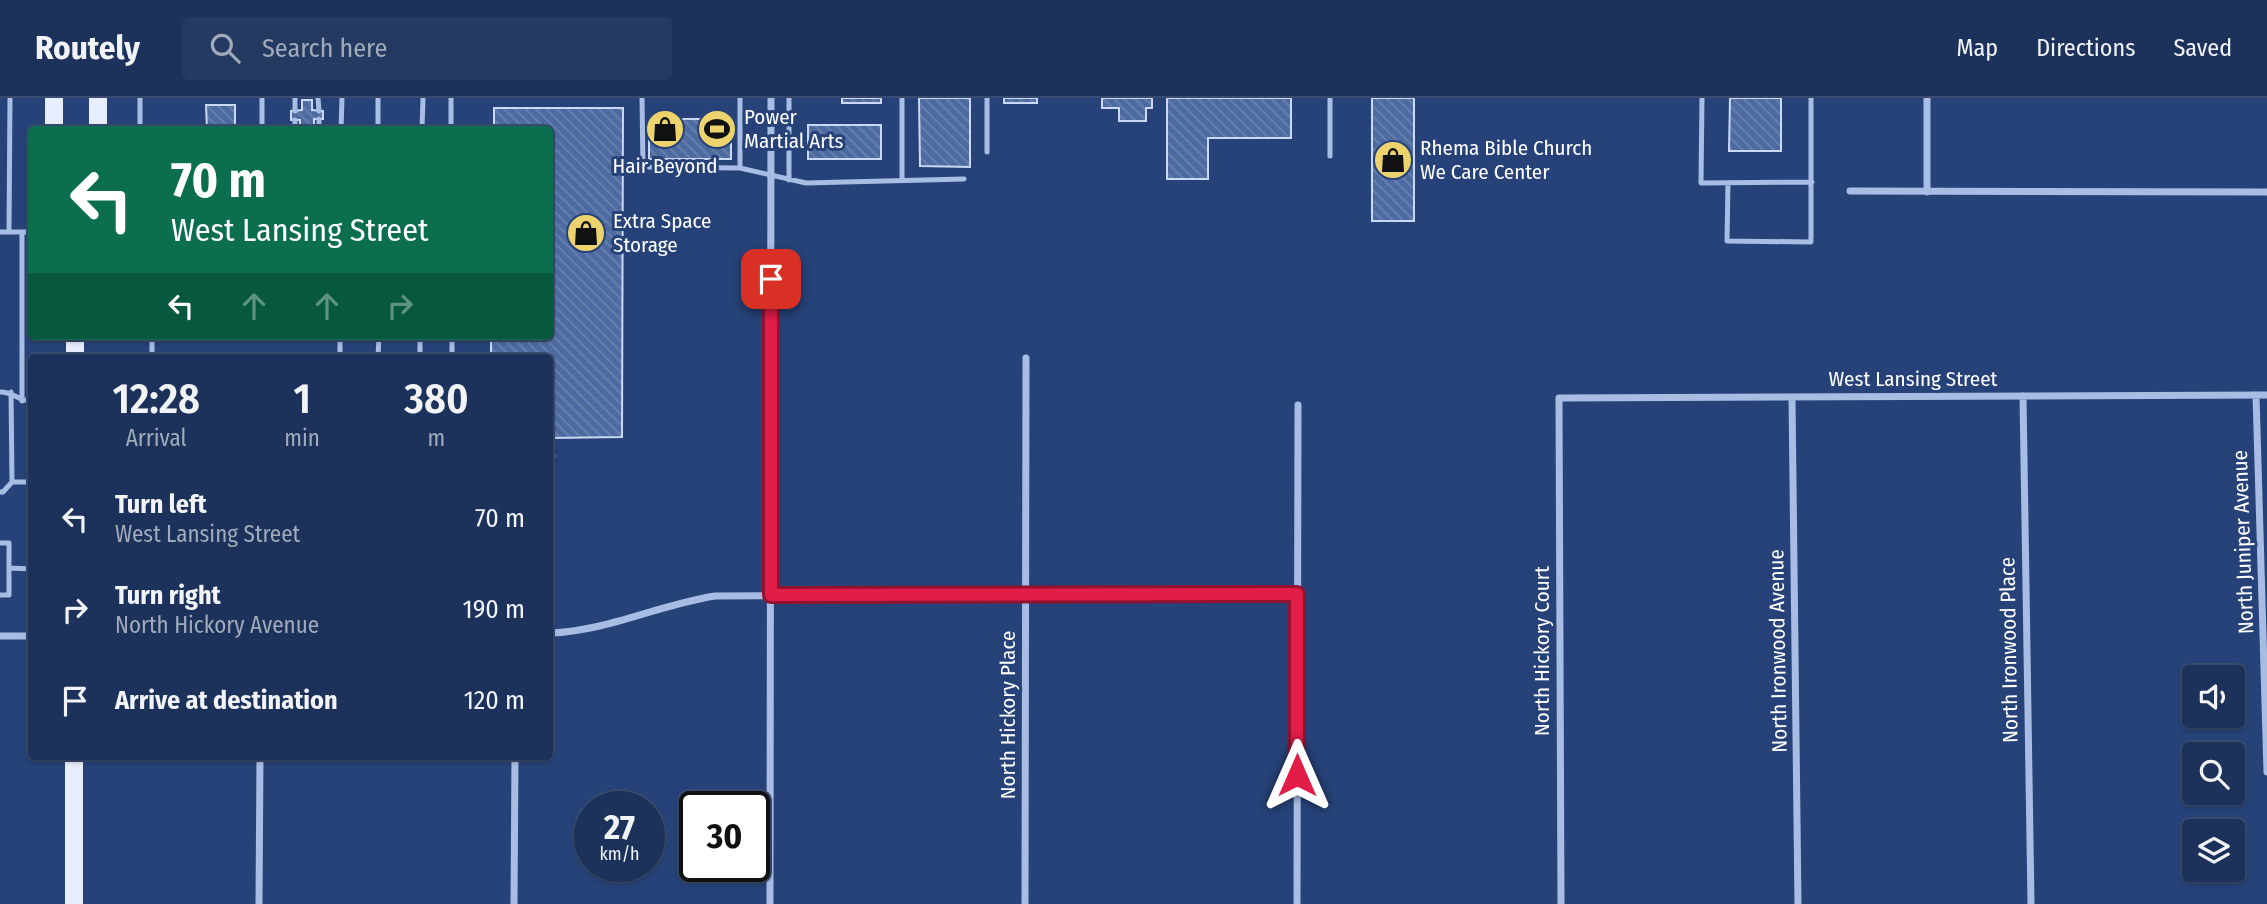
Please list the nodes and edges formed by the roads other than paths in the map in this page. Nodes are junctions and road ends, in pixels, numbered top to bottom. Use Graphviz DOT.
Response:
graph roads {
  1 [pos="10,98"];
  2 [pos="54,98"];
  3 [pos="98,98"];
  4 [pos="139,98"];
  5 [pos="262,98"];
  6 [pos="295,98"];
  7 [pos="318,98"];
  8 [pos="342,98"];
  9 [pos="378,98"];
  10 [pos="423,98"];
  11 [pos="451,98"];
  12 [pos="642,98"];
  13 [pos="740,98"];
  14 [pos="771,98"];
  15 [pos="789,98"];
  16 [pos="902,98"];
  17 [pos="987,98"];
  18 [pos="1330,98"];
  19 [pos="1702,98"];
  20 [pos="1811,98"];
  21 [pos="1927,98"];
  22 [pos="295,111"];
  23 [pos="319,111"];
  24 [pos="319,119"];
  25 [pos="295,120"];
  26 [pos="54,126"];
  27 [pos="98,126"];
  28 [pos="140,126"];
  29 [pos="262,126"];
  30 [pos="295,126"];
  31 [pos="319,126"];
  32 [pos="341,126"];
  33 [pos="378,126"];
  34 [pos="422,126"];
  35 [pos="451,126"];
  36 [pos="987,152"];
  37 [pos="1330,156"];
  38 [pos="740,169"];
  39 [pos="771,174"];
  40 [pos="902,179"];
  41 [pos="964,179"];
  42 [pos="789,180"];
  43 [pos="1812,182"];
  44 [pos="1728,183"];
  45 [pos="1850,191"];
  46 [pos="1927,191"];
  47 [pos="2267,192"];
  48 [pos="0,232"];
  49 [pos="9,232"];
  50 [pos="22,232"];
  51 [pos="28,232"];
  52 [pos="1026,358"];
  53 [pos="0,392"];
  54 [pos="11,392"];
  55 [pos="2256,395"];
  56 [pos="2267,395"];
  57 [pos="2023,396"];
  58 [pos="1792,397"];
  59 [pos="1559,398"];
  60 [pos="22,401"];
  61 [pos="28,401"];
  62 [pos="1297,405"];
  63 [pos="12,482"];
  64 [pos="28,482"];
  65 [pos="0,492"];
  66 [pos="0,543"];
  67 [pos="9,568"];
  68 [pos="28,569"];
  69 [pos="1297,594"];
  70 [pos="0,595"];
  71 [pos="771,595"];
  72 [pos="1026,595"];
  73 [pos="553,633"];
  74 [pos="0,636"];
  75 [pos="28,636"];
  76 [pos="74,760"];
  77 [pos="260,760"];
  78 [pos="515,760"];
  79 [pos="2267,772"];
  80 [pos="74,904"];
  81 [pos="259,904"];
  82 [pos="514,904"];
  83 [pos="770,904"];
  84 [pos="1025,904"];
  85 [pos="1297,904"];
  86 [pos="1560,904"];
  87 [pos="1798,904"];
  88 [pos="2031,904"];
  1 -- 49 [label="lane"];
  2 -- 26 [label="main road"];
  3 -- 27 [label="main road"];
  4 -- 28 [label="lane"];
  5 -- 29 [label="lane"];
  6 -- 22 [label="lane"];
  7 -- 23 [label="lane"];
  8 -- 32 [label="lane"];
  9 -- 33 [label="lane"];
  10 -- 34 [label="lane"];
  11 -- 35 [label="lane"];
  12 -- 38 [label="lane"];
  13 -- 38 [label="lane"];
  14 -- 39 [label="street"];
  15 -- 42 [label="lane"];
  16 -- 40 [label="lane"];
  17 -- 36 [label="lane"];
  18 -- 37 [label="lane"];
  19 -- 44 [label="lane"];
  20 -- 43 [label="lane"];
  21 -- 46 [label="street"];
  24 -- 31 [label="lane"];
  25 -- 30 [label="lane"];
  38 -- 39 [label="lane"];
  39 -- 42 [label="lane"];
  39 -- 71 [label="street"];
  40 -- 41 [label="lane"];
  40 -- 42 [label="lane"];
  43 -- 44 [label="lane"];
  43 -- 44 [label="lane"];
  45 -- 46 [label="street"];
  46 -- 47 [label="street"];
  48 -- 49 [label="lane"];
  49 -- 50 [label="lane"];
  50 -- 51 [label="lane"];
  50 -- 60 [label="lane"];
  52 -- 72 [label="street, North Hickory Place"];
  53 -- 54 [label="lane"];
  54 -- 60 [label="lane"];
  54 -- 63 [label="lane"];
  55 -- 56 [label="street, West Lansing Street"];
  55 -- 57 [label="street, West Lansing Street"];
  55 -- 79 [label="street, North Juniper Avenue"];
  57 -- 58 [label="street, West Lansing Street"];
  57 -- 88 [label="street, North Ironwood Place"];
  58 -- 59 [label="street, West Lansing Street"];
  58 -- 87 [label="street, North Ironwood Avenue"];
  59 -- 86 [label="street, North Hickory Court"];
  60 -- 61 [label="lane"];
  62 -- 69 [label="street"];
  63 -- 64 [label="lane"];
  63 -- 65 [label="lane"];
  66 -- 67 [label="lane"];
  67 -- 68 [label="lane"];
  67 -- 70 [label="lane"];
  69 -- 72 [label="street"];
  69 -- 85 [label="street"];
  71 -- 72 [label="street"];
  71 -- 73 [label="street"];
  71 -- 83 [label="street"];
  72 -- 84 [label="street, North Hickory Place"];
  74 -- 75 [label="street"];
  76 -- 80 [label="main road"];
  77 -- 81 [label="street"];
  78 -- 82 [label="street"];
}
